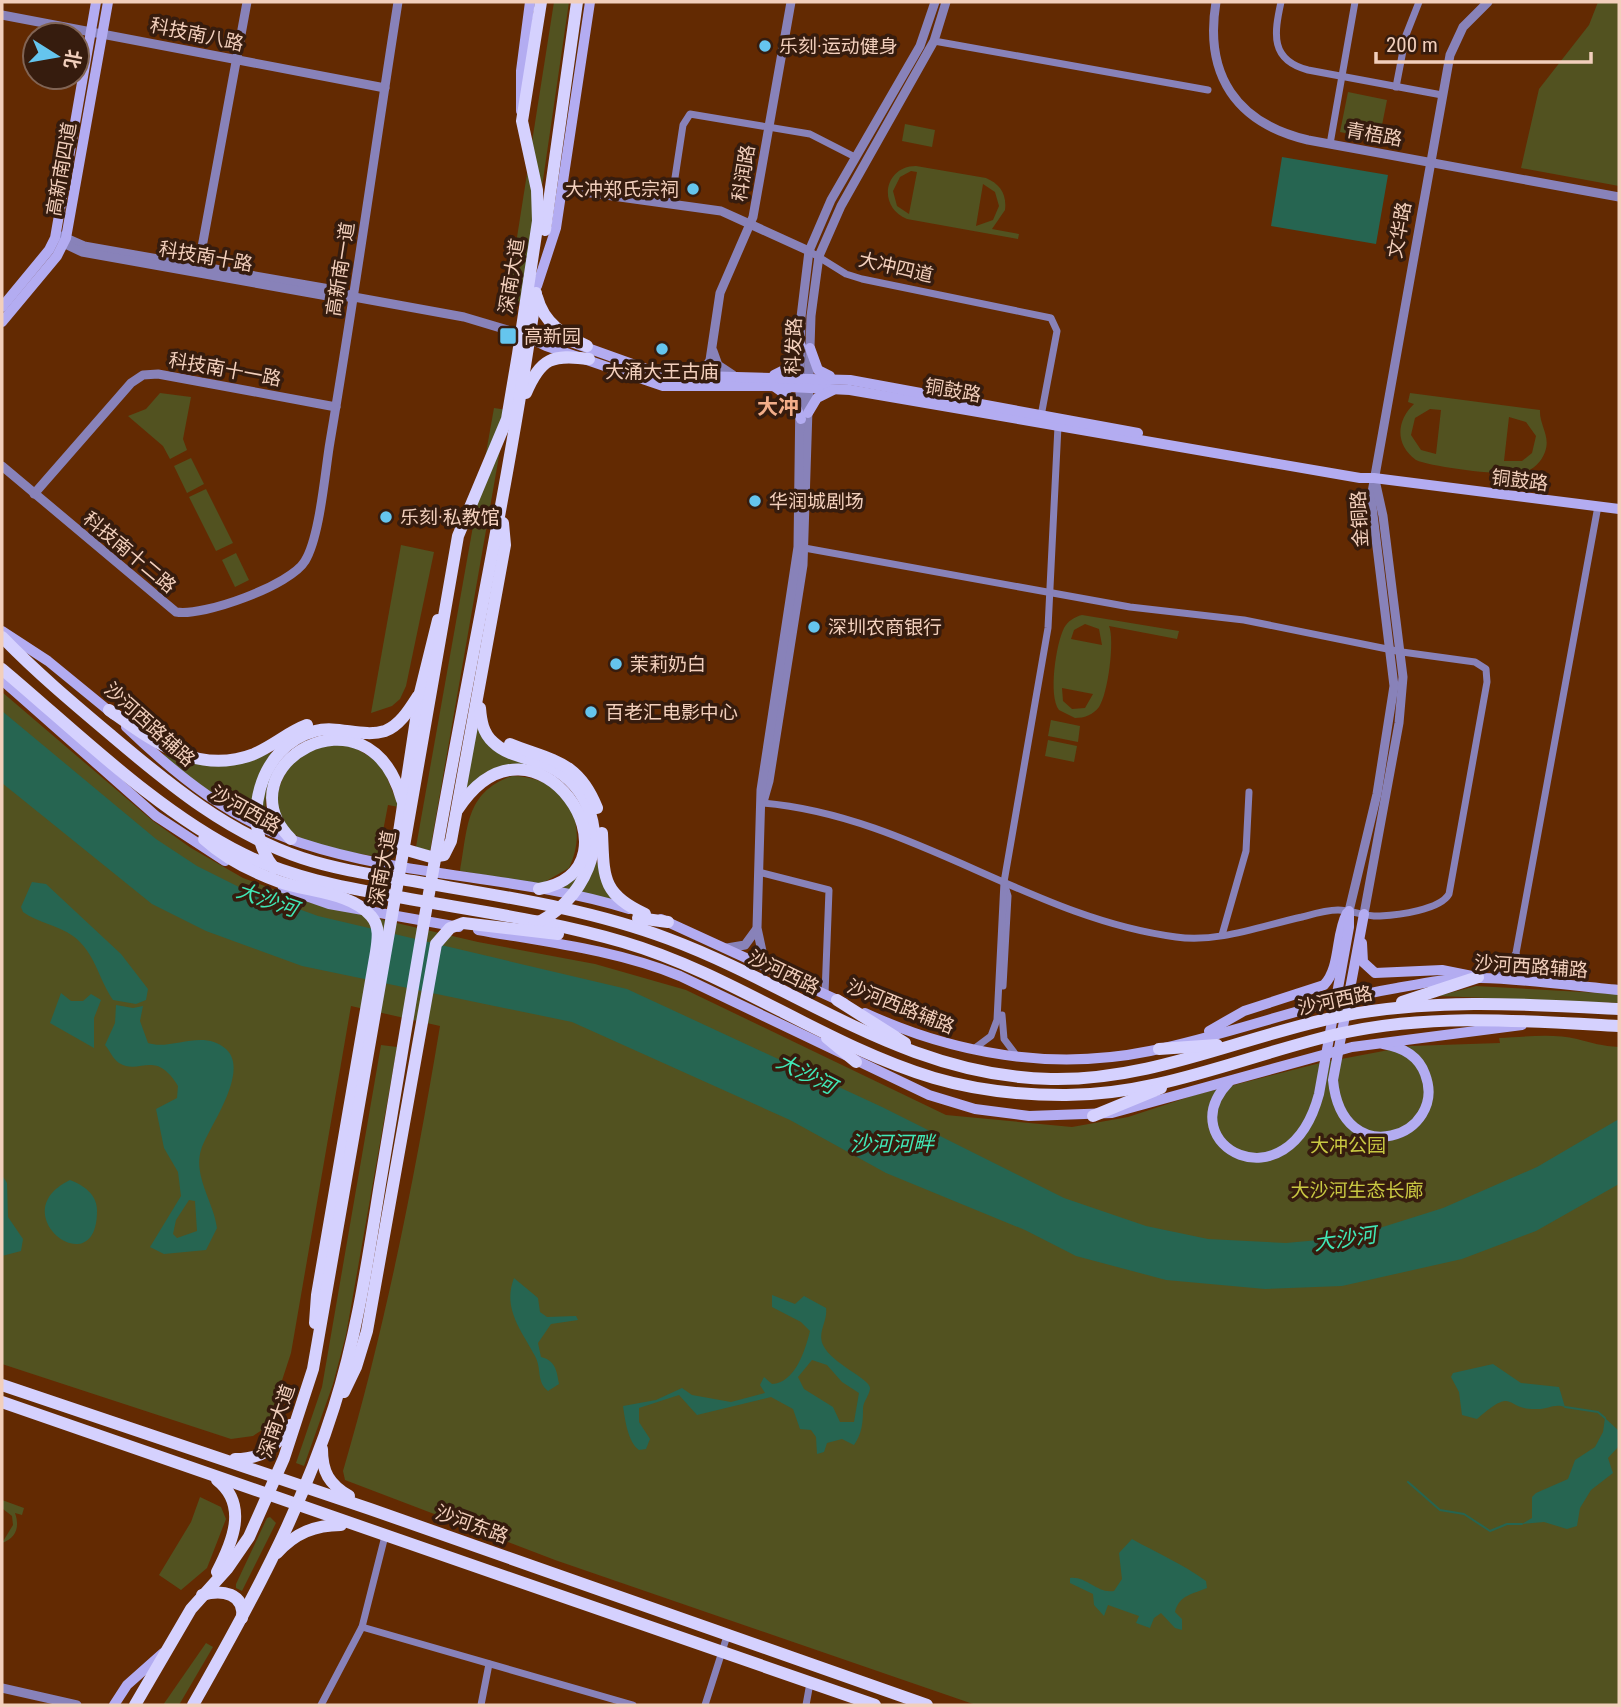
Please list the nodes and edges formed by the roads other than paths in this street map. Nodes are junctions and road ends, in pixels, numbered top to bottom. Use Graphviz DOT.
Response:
graph roads {
  1 [pos="96,2"];
  2 [pos="108,2"];
  3 [pos="247,2"];
  4 [pos="398,2"];
  5 [pos="577,2"];
  6 [pos="593,2"];
  7 [pos="790,2"];
  8 [pos="935,2"];
  9 [pos="946,2"];
  10 [pos="1216,2"];
  11 [pos="1281,2"];
  12 [pos="1356,2"];
  13 [pos="1419,2"];
  14 [pos="1488,2"];
  15 [pos="532,4"];
  16 [pos="2,15"];
  17 [pos="97,32"];
  18 [pos="934,41"];
  19 [pos="237,58"];
  20 [pos="1341,76"];
  21 [pos="1396,87"];
  22 [pos="385,88"];
  23 [pos="1208,89"];
  24 [pos="1441,95"];
  25 [pos="768,126"];
  26 [pos="1330,144"];
  27 [pos="855,157"];
  28 [pos="1429,162"];
  29 [pos="562,189"];
  30 [pos="1619,197"];
  31 [pos="671,204"];
  32 [pos="751,223"];
  33 [pos="60,239"];
  34 [pos="809,251"];
  35 [pos="819,256"];
  36 [pos="198,269"];
  37 [pos="537,286"];
  38 [pos="354,297"];
  39 [pos="2,307"];
  40 [pos="2,322"];
  41 [pos="525,336"];
  42 [pos="712,345"];
  43 [pos="806,347"];
  44 [pos="588,353"];
  45 [pos="733,375"];
  46 [pos="692,377"];
  47 [pos="770,381"];
  48 [pos="805,382"];
  49 [pos="839,384"];
  50 [pos="336,407"];
  51 [pos="518,414"];
  52 [pos="804,416"];
  53 [pos="1041,416"];
  54 [pos="1058,426"];
  55 [pos="2,466"];
  56 [pos="1374,478"];
  57 [pos="34,494"];
  58 [pos="502,502"];
  59 [pos="1598,506"];
  60 [pos="1619,509"];
  61 [pos="312,541"];
  62 [pos="801,548"];
  63 [pos="490,573"];
  64 [pos="450,587"];
  65 [pos="1052,592"];
  66 [pos="2,631"];
  67 [pos="2,637"];
  68 [pos="488,640"];
  69 [pos="1391,650"];
  70 [pos="1402,652"];
  71 [pos="2,669"];
  72 [pos="2,680"];
  73 [pos="479,690"];
  74 [pos="420,693"];
  75 [pos="109,710"];
  76 [pos="408,712"];
  77 [pos="481,716"];
  78 [pos="1249,792"];
  79 [pos="763,803"];
  80 [pos="187,822"];
  81 [pos="291,839"];
  82 [pos="404,855"];
  83 [pos="434,863"];
  84 [pos="759,872"];
  85 [pos="1004,882"];
  86 [pos="538,889"];
  87 [pos="304,896"];
  88 [pos="571,909"];
  89 [pos="1349,911"];
  90 [pos="645,914"];
  91 [pos="1364,914"];
  92 [pos="668,922"];
  93 [pos="757,928"];
  94 [pos="485,932"];
  95 [pos="1222,935"];
  96 [pos="604,937"];
  97 [pos="727,948"];
  98 [pos="1516,953"];
  99 [pos="1349,954"];
  100 [pos="771,969"];
  101 [pos="1484,978"];
  102 [pos="1538,983"];
  103 [pos="1619,989"];
  104 [pos="825,994"];
  105 [pos="838,1000"];
  106 [pos="1619,1009"];
  107 [pos="1373,1011"];
  108 [pos="1545,1022"];
  109 [pos="814,1026"];
  110 [pos="1619,1026"];
  111 [pos="1202,1036"];
  112 [pos="1242,1043"];
  113 [pos="1374,1043"];
  114 [pos="966,1049"];
  115 [pos="1159,1049"];
  116 [pos="1021,1057"];
  117 [pos="932,1060"];
  118 [pos="856,1062"];
  119 [pos="1328,1071"];
  120 [pos="1194,1074"];
  121 [pos="1229,1081"];
  122 [pos="1093,1116"];
  123 [pos="313,1369"];
  124 [pos="2,1385"];
  125 [pos="305,1397"];
  126 [pos="2,1402"];
  127 [pos="334,1407"];
  128 [pos="323,1440"];
  129 [pos="213,1456"];
  130 [pos="212,1476"];
  131 [pos="277,1477"];
  132 [pos="304,1486"];
  133 [pos="268,1496"];
  134 [pos="295,1505"];
  135 [pos="370,1509"];
  136 [pos="359,1527"];
  137 [pos="385,1536"];
  138 [pos="271,1561"];
  139 [pos="206,1591"];
  140 [pos="242,1618"];
  141 [pos="362,1627"];
  142 [pos="727,1636"];
  143 [pos="723,1652"];
  144 [pos="163,1653"];
  145 [pos="489,1664"];
  146 [pos="810,1683"];
  147 [pos="2,1688"];
  148 [pos="77,1705"];
  149 [pos="114,1705"];
  150 [pos="135,1705"];
  151 [pos="193,1705"];
  152 [pos="321,1705"];
  153 [pos="481,1705"];
  154 [pos="633,1705"];
  155 [pos="705,1705"];
  156 [pos="806,1705"];
  157 [pos="875,1705"];
  158 [pos="927,1705"];
  1 -- 17 [label="main road, 高新南四道"];
  2 -- 17 [label="main road, 高新南四道"];
  3 -- 19 [label="street"];
  4 -- 22 [label="street, 高新南一道"];
  5 -- 37 [label="main road, 深南大道"];
  6 -- 29 [label="main road"];
  7 -- 25 [label="street, 科润路"];
  8 -- 27 [label="street, 科发路"];
  9 -- 18 [label="street, 科发路"];
  10 -- 26 [label="street, 青梧路"];
  11 -- 20 [label="street"];
  12 -- 20 [label="street"];
  13 -- 21 [label="street"];
  14 -- 24 [label="street, 文华路"];
  15 -- 41 [label="main road, 深南大道"];
  16 -- 17 [label="street, 科技南八路"];
  17 -- 19 [label="street, 科技南八路"];
  17 -- 33 [label="main road, 高新南四道"];
  18 -- 23 [label="street"];
  18 -- 35 [label="street, 科发路"];
  19 -- 22 [label="street, 科技南八路"];
  19 -- 36 [label="street"];
  20 -- 21 [label="street"];
  20 -- 26 [label="street"];
  21 -- 24 [label="street"];
  22 -- 38 [label="street, 高新南一道"];
  24 -- 28 [label="street, 文华路"];
  25 -- 27 [label="street"];
  25 -- 31 [label="street"];
  25 -- 32 [label="street, 科润路"];
  26 -- 28 [label="street, 青梧路"];
  27 -- 34 [label="street, 科发路"];
  28 -- 30 [label="street, 青梧路"];
  28 -- 56 [label="street, 文华路"];
  29 -- 31 [label="street, 大冲四道"];
  29 -- 37 [label="main road"];
  31 -- 32 [label="street, 大冲四道"];
  32 -- 34 [label="street, 大冲四道"];
  32 -- 42 [label="street, 科润路"];
  33 -- 36 [label="street, 科技南十路"];
  33 -- 39 [label="main road, 高新南四道"];
  33 -- 40 [label="main road, 高新南四道"];
  34 -- 35 [label="street, 大冲四道"];
  34 -- 43 [label="street, 科发路"];
  35 -- 43 [label="street, 科发路"];
  35 -- 53 [label="street, 大冲四道"];
  36 -- 38 [label="street, 科技南十路"];
  37 -- 41 [label="main road, 深南大道"];
  37 -- 44 [label="main road"];
  38 -- 41 [label="street, 科技南十路"];
  38 -- 50 [label="street, 高新南一道"];
  41 -- 44 [label="main road, 铜鼓路"];
  41 -- 51 [label="main road, 深南大道"];
  41 -- 64 [label="main road, 深南大道"];
  42 -- 45 [label="street"];
  42 -- 46 [label="street, 科润路"];
  43 -- 47 [label="main road"];
  43 -- 48 [label="street, 科发路"];
  43 -- 49 [label="main road"];
  44 -- 46 [label="main road, 铜鼓路"];
  44 -- 47 [label="main road, 铜鼓路"];
  44 -- 51 [label="main road"];
  45 -- 46 [label="main road, 铜鼓路"];
  45 -- 47 [label="main road, 铜鼓路"];
  47 -- 48 [label="main road, 铜鼓路"];
  47 -- 52 [label="main road"];
  48 -- 49 [label="main road, 铜鼓路"];
  48 -- 52 [label="street, 科发路"];
  49 -- 52 [label="main road"];
  49 -- 53 [label="main road, 铜鼓路"];
  49 -- 54 [label="main road, 铜鼓路"];
  50 -- 57 [label="street, 科技南十一路"];
  50 -- 61 [label="street, 高新南一道"];
  51 -- 58 [label="main road, 深南大道"];
  52 -- 62 [label="street, 科发路"];
  53 -- 56 [label="main road, 铜鼓路"];
  54 -- 56 [label="main road, 铜鼓路"];
  54 -- 65 [label="street"];
  55 -- 57 [label="street, 科技南十二路"];
  56 -- 59 [label="main road, 铜鼓路"];
  56 -- 69 [label="street, 金铜路"];
  56 -- 70 [label="street, 金铜路"];
  57 -- 61 [label="street, 科技南十二路"];
  58 -- 63 [label="main road, 深南大道"];
  58 -- 68 [label="main road"];
  59 -- 60 [label="main road, 铜鼓路"];
  59 -- 98 [label="street"];
  62 -- 65 [label="street"];
  62 -- 79 [label="street, 科发路"];
  63 -- 68 [label="main road"];
  63 -- 83 [label="main road, 深南大道"];
  64 -- 74 [label="main road"];
  64 -- 82 [label="main road, 深南大道"];
  65 -- 69 [label="street"];
  65 -- 85 [label="street"];
  66 -- 75 [label="main road, 沙河西路辅路"];
  67 -- 88 [label="main road, 沙河西路"];
  68 -- 73 [label="main road"];
  69 -- 70 [label="street"];
  69 -- 89 [label="street, 金铜路"];
  70 -- 91 [label="street, 金铜路"];
  70 -- 91 [label="street"];
  71 -- 80 [label="main road, 沙河西路"];
  72 -- 87 [label="main road"];
  73 -- 74 [label="main road"];
  73 -- 77 [label="main road"];
  74 -- 76 [label="main road"];
  75 -- 76 [label="main road"];
  75 -- 81 [label="main road, 沙河西路辅路"];
  76 -- 87 [label="main road"];
  77 -- 90 [label="main road"];
  77 -- 94 [label="main road"];
  78 -- 95 [label="street"];
  79 -- 84 [label="street, 科发路"];
  79 -- 85 [label="street"];
  80 -- 96 [label="main road, 沙河西路"];
  80 -- 123 [label="main road"];
  81 -- 82 [label="main road"];
  81 -- 86 [label="main road, 沙河西路辅路"];
  82 -- 123 [label="main road, 深南大道"];
  83 -- 86 [label="main road"];
  83 -- 127 [label="main road, 深南大道"];
  84 -- 93 [label="street, 科发路"];
  84 -- 104 [label="street"];
  85 -- 95 [label="street"];
  85 -- 114 [label="street"];
  85 -- 116 [label="street"];
  86 -- 90 [label="main road, 沙河西路辅路"];
  87 -- 94 [label="main road"];
  88 -- 92 [label="main road"];
  88 -- 117 [label="main road, 沙河西路"];
  89 -- 91 [label="street"];
  89 -- 95 [label="street"];
  89 -- 99 [label="main road"];
  89 -- 111 [label="main road"];
  90 -- 92 [label="main road, 沙河西路辅路"];
  91 -- 99 [label="main road"];
  91 -- 101 [label="main road"];
  92 -- 97 [label="main road, 沙河西路辅路"];
  93 -- 97 [label="street"];
  93 -- 100 [label="street, 科发路"];
  94 -- 118 [label="main road"];
  96 -- 109 [label="main road, 沙河西路"];
  96 -- 127 [label="main road"];
  97 -- 100 [label="main road, 沙河西路辅路"];
  98 -- 101 [label="street"];
  98 -- 102 [label="street"];
  99 -- 119 [label="main road"];
  100 -- 104 [label="main road, 沙河西路辅路"];
  101 -- 102 [label="main road, 沙河西路辅路"];
  101 -- 107 [label="main road"];
  101 -- 111 [label="main road, 沙河西路辅路"];
  102 -- 103 [label="main road, 沙河西路辅路"];
  104 -- 105 [label="main road, 沙河西路辅路"];
  105 -- 114 [label="main road, 沙河西路辅路"];
  105 -- 117 [label="main road"];
  106 -- 107 [label="main road, 沙河西路"];
  107 -- 112 [label="main road, 沙河西路"];
  108 -- 110 [label="main road, 沙河西路"];
  108 -- 113 [label="main road"];
  108 -- 120 [label="main road, 沙河西路"];
  109 -- 118 [label="main road"];
  109 -- 120 [label="main road, 沙河西路"];
  111 -- 115 [label="main road, 沙河西路辅路"];
  112 -- 115 [label="main road"];
  112 -- 117 [label="main road, 沙河西路"];
  113 -- 119 [label="main road"];
  113 -- 121 [label="main road"];
  114 -- 116 [label="main road, 沙河西路辅路"];
  115 -- 116 [label="main road, 沙河西路辅路"];
  118 -- 122 [label="main road"];
  119 -- 121 [label="main road"];
  120 -- 122 [label="main road"];
  121 -- 122 [label="main road"];
  123 -- 125 [label="main road, 深南大道"];
  124 -- 129 [label="main road, 沙河东路"];
  125 -- 129 [label="main road"];
  125 -- 131 [label="main road, 深南大道"];
  126 -- 130 [label="main road, 沙河东路"];
  127 -- 128 [label="main road, 深南大道"];
  128 -- 132 [label="main road, 深南大道"];
  128 -- 135 [label="main road"];
  129 -- 131 [label="main road, 沙河东路"];
  130 -- 133 [label="main road, 沙河东路"];
  130 -- 139 [label="main road"];
  131 -- 132 [label="main road, 沙河东路"];
  131 -- 133 [label="main road, 深南大道"];
  132 -- 134 [label="main road, 深南大道"];
  132 -- 135 [label="main road, 沙河东路"];
  133 -- 134 [label="main road, 沙河东路"];
  133 -- 139 [label="main road, 深南大道"];
  134 -- 136 [label="main road, 沙河东路"];
  134 -- 138 [label="main road, 深南大道"];
  135 -- 142 [label="main road, 沙河东路"];
  136 -- 137 [label="main road, 沙河东路"];
  136 -- 138 [label="main road"];
  137 -- 141 [label="street"];
  137 -- 143 [label="main road, 沙河东路"];
  138 -- 140 [label="main road, 深南大道"];
  139 -- 140 [label="main road"];
  139 -- 144 [label="main road, 深南大道"];
  140 -- 151 [label="main road, 深南大道"];
  141 -- 145 [label="street"];
  141 -- 152 [label="street"];
  142 -- 143 [label="street"];
  142 -- 158 [label="main road, 沙河东路"];
  143 -- 146 [label="main road, 沙河东路"];
  143 -- 155 [label="street"];
  144 -- 149 [label="main road"];
  144 -- 150 [label="main road, 深南大道"];
  145 -- 153 [label="street"];
  145 -- 154 [label="street"];
  146 -- 156 [label="street"];
  146 -- 157 [label="main road, 沙河东路"];
  147 -- 148 [label="street"];
}
